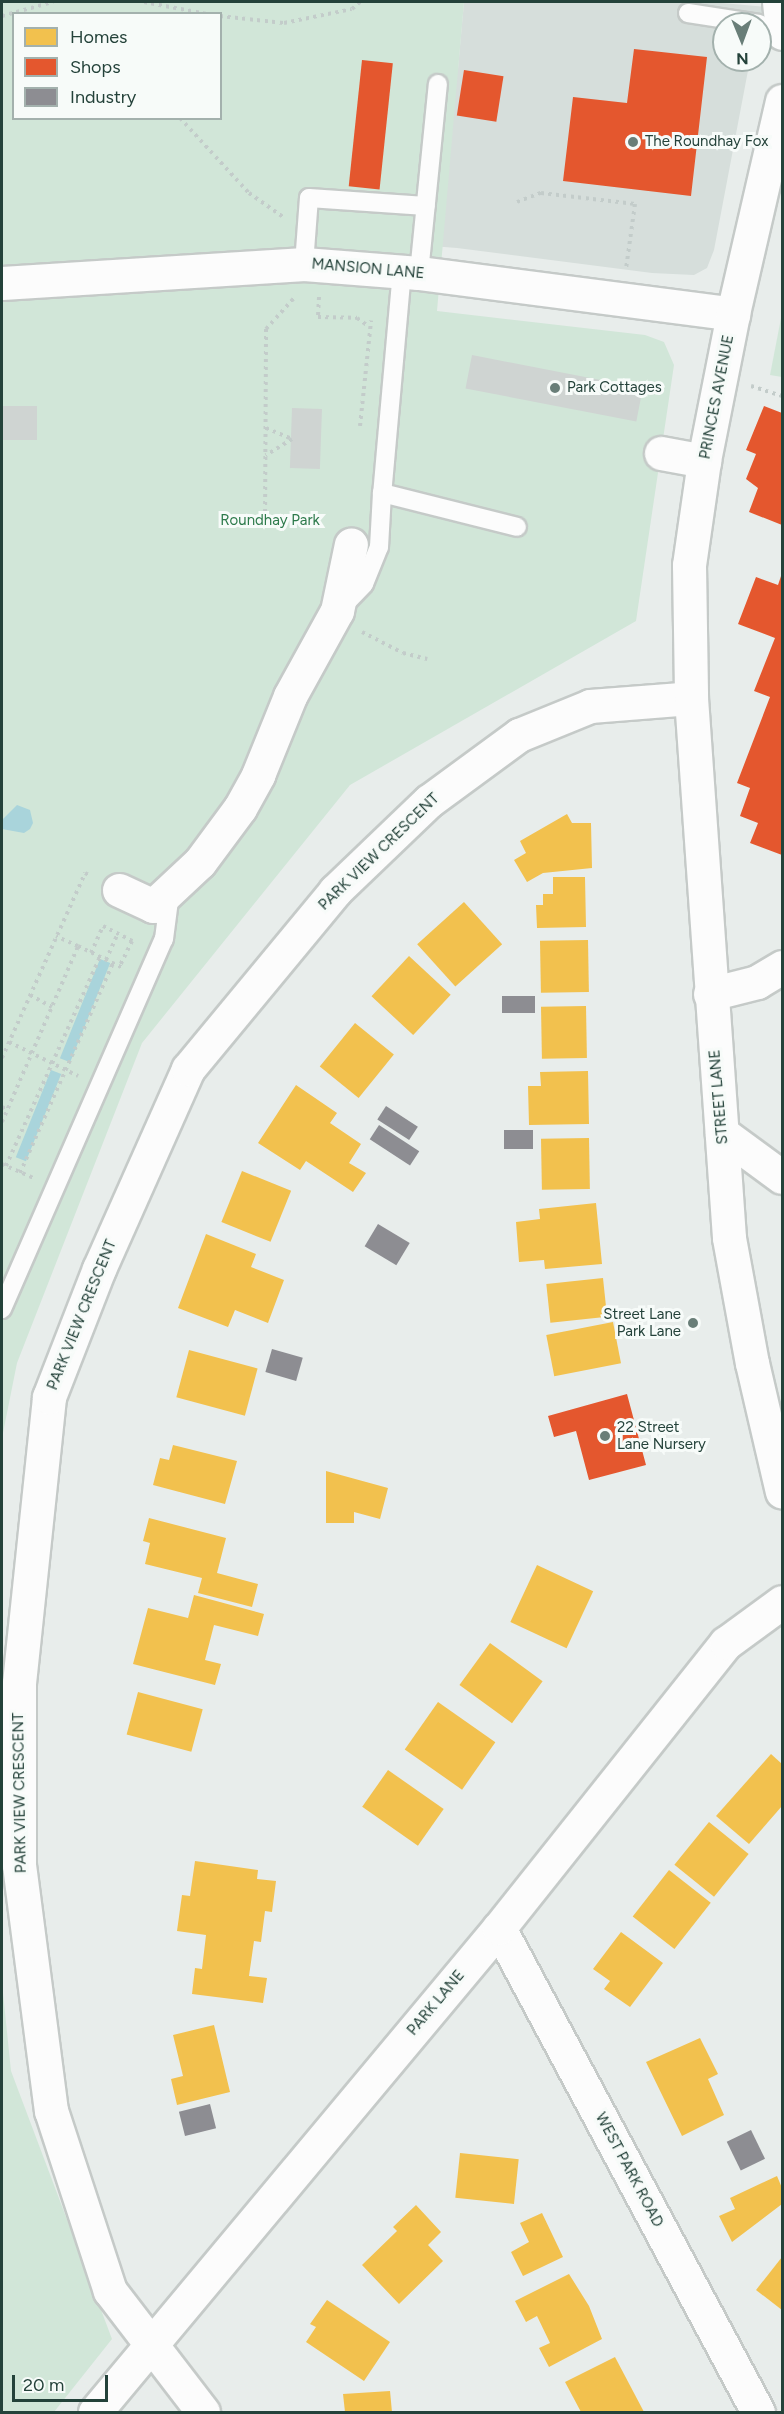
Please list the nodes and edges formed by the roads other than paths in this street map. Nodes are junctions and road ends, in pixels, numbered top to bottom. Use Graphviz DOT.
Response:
graph roads {
  1 [pos="779,2"];
  2 [pos="688,14"];
  3 [pos="712,17"];
  4 [pos="783,35"];
  5 [pos="438,84"];
  6 [pos="783,101"];
  7 [pos="426,206"];
  8 [pos="307,264"];
  9 [pos="411,272"];
  10 [pos="2,283"];
  11 [pos="733,314"];
  12 [pos="661,453"];
  13 [pos="704,461"];
  14 [pos="382,493"];
  15 [pos="517,527"];
  16 [pos="351,544"];
  17 [pos="337,611"];
  18 [pos="691,698"];
  19 [pos="119,890"];
  20 [pos="170,893"];
  21 [pos="783,967"];
  22 [pos="710,994"];
  23 [pos="722,1132"];
  24 [pos="783,1177"];
  25 [pos="2,1309"];
  26 [pos="783,1492"];
  27 [pos="783,1602"];
  28 [pos="499,1928"];
  29 [pos="150,2346"];
  30 [pos="95,2412"];
  31 [pos="203,2412"];
  32 [pos="758,2412"];
  1 -- 4 [label="street"];
  2 -- 3 [label="lane"];
  5 -- 7 [label="lane"];
  6 -- 11 [label="street, PRINCES AVENUE"];
  7 -- 8 [label="lane"];
  7 -- 9 [label="lane"];
  8 -- 9 [label="street, MANSION LANE"];
  8 -- 10 [label="street, MANSION LANE"];
  9 -- 11 [label="street, MANSION LANE"];
  9 -- 14 [label="lane"];
  11 -- 13 [label="street, PRINCES AVENUE"];
  12 -- 13 [label="street"];
  13 -- 18 [label="street, PRINCES AVENUE"];
  14 -- 15 [label="lane"];
  14 -- 17 [label="lane"];
  16 -- 17 [label="street"];
  17 -- 20 [label="street"];
  18 -- 22 [label="street, STREET LANE"];
  18 -- 29 [label="street, PARK VIEW CRESCENT"];
  19 -- 20 [label="street"];
  20 -- 25 [label="lane"];
  21 -- 22 [label="street"];
  22 -- 23 [label="street, STREET LANE"];
  23 -- 24 [label="street"];
  23 -- 26 [label="street, STREET LANE"];
  27 -- 28 [label="street, PARK LANE"];
  28 -- 29 [label="street, PARK LANE"];
  28 -- 32 [label="street, WEST PARK ROAD"];
  29 -- 30 [label="street, PARK LANE"];
  29 -- 31 [label="street, PARK VIEW CRESCENT"];
}
